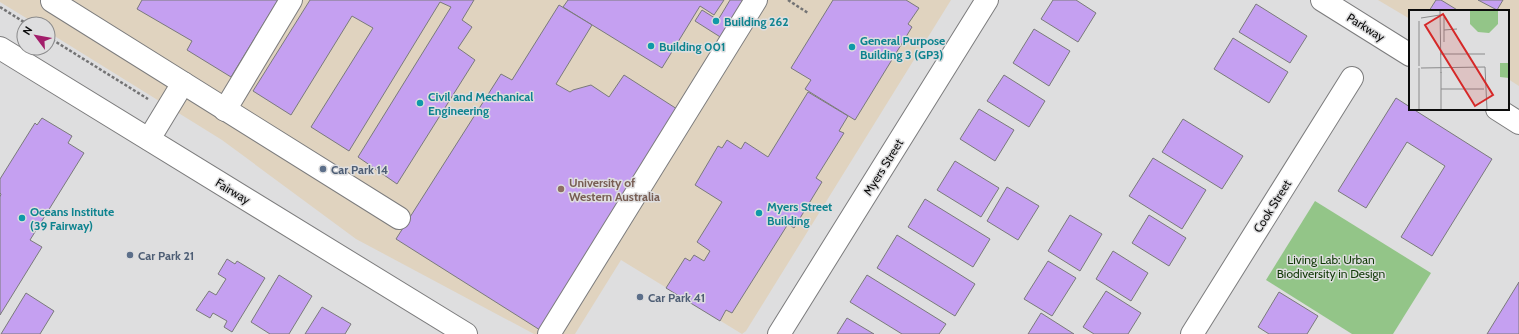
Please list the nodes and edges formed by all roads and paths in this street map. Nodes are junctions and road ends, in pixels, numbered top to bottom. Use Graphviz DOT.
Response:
graph roads {
  1 [pos="291,0"];
  2 [pos="756,0"];
  3 [pos="788,0"];
  4 [pos="987,0"];
  5 [pos="1322,0"];
  6 [pos="52,1"];
  7 [pos="0,7"];
  8 [pos="808,13"];
  9 [pos="16,17"];
  10 [pos="56,42"];
  11 [pos="0,48"];
  12 [pos="1409,54"];
  13 [pos="1352,78"];
  14 [pos="183,83"];
  15 [pos="154,102"];
  16 [pos="224,110"];
  17 [pos="1499,110"];
  18 [pos="1519,123"];
  19 [pos="149,139"];
  20 [pos="399,218"];
  21 [pos="466,334"];
  22 [pos="549,334"];
  23 [pos="779,334"];
  24 [pos="1192,334"];
  1 -- 16 [label="street"];
  2 -- 22 [label="street"];
  3 -- 8 [label="path"];
  4 -- 23 [label="street, Myers Street"];
  5 -- 12 [label="street, Parkway"];
  6 -- 14 [label="street"];
  7 -- 9 [label="path"];
  10 -- 15 [label="path"];
  11 -- 19 [label="street, Fairway"];
  13 -- 24 [label="street, Cook Street"];
  14 -- 16 [label="street"];
  14 -- 19 [label="street"];
  16 -- 20 [label="street"];
  17 -- 18 [label="street"];
  19 -- 21 [label="street, Fairway"];
}
